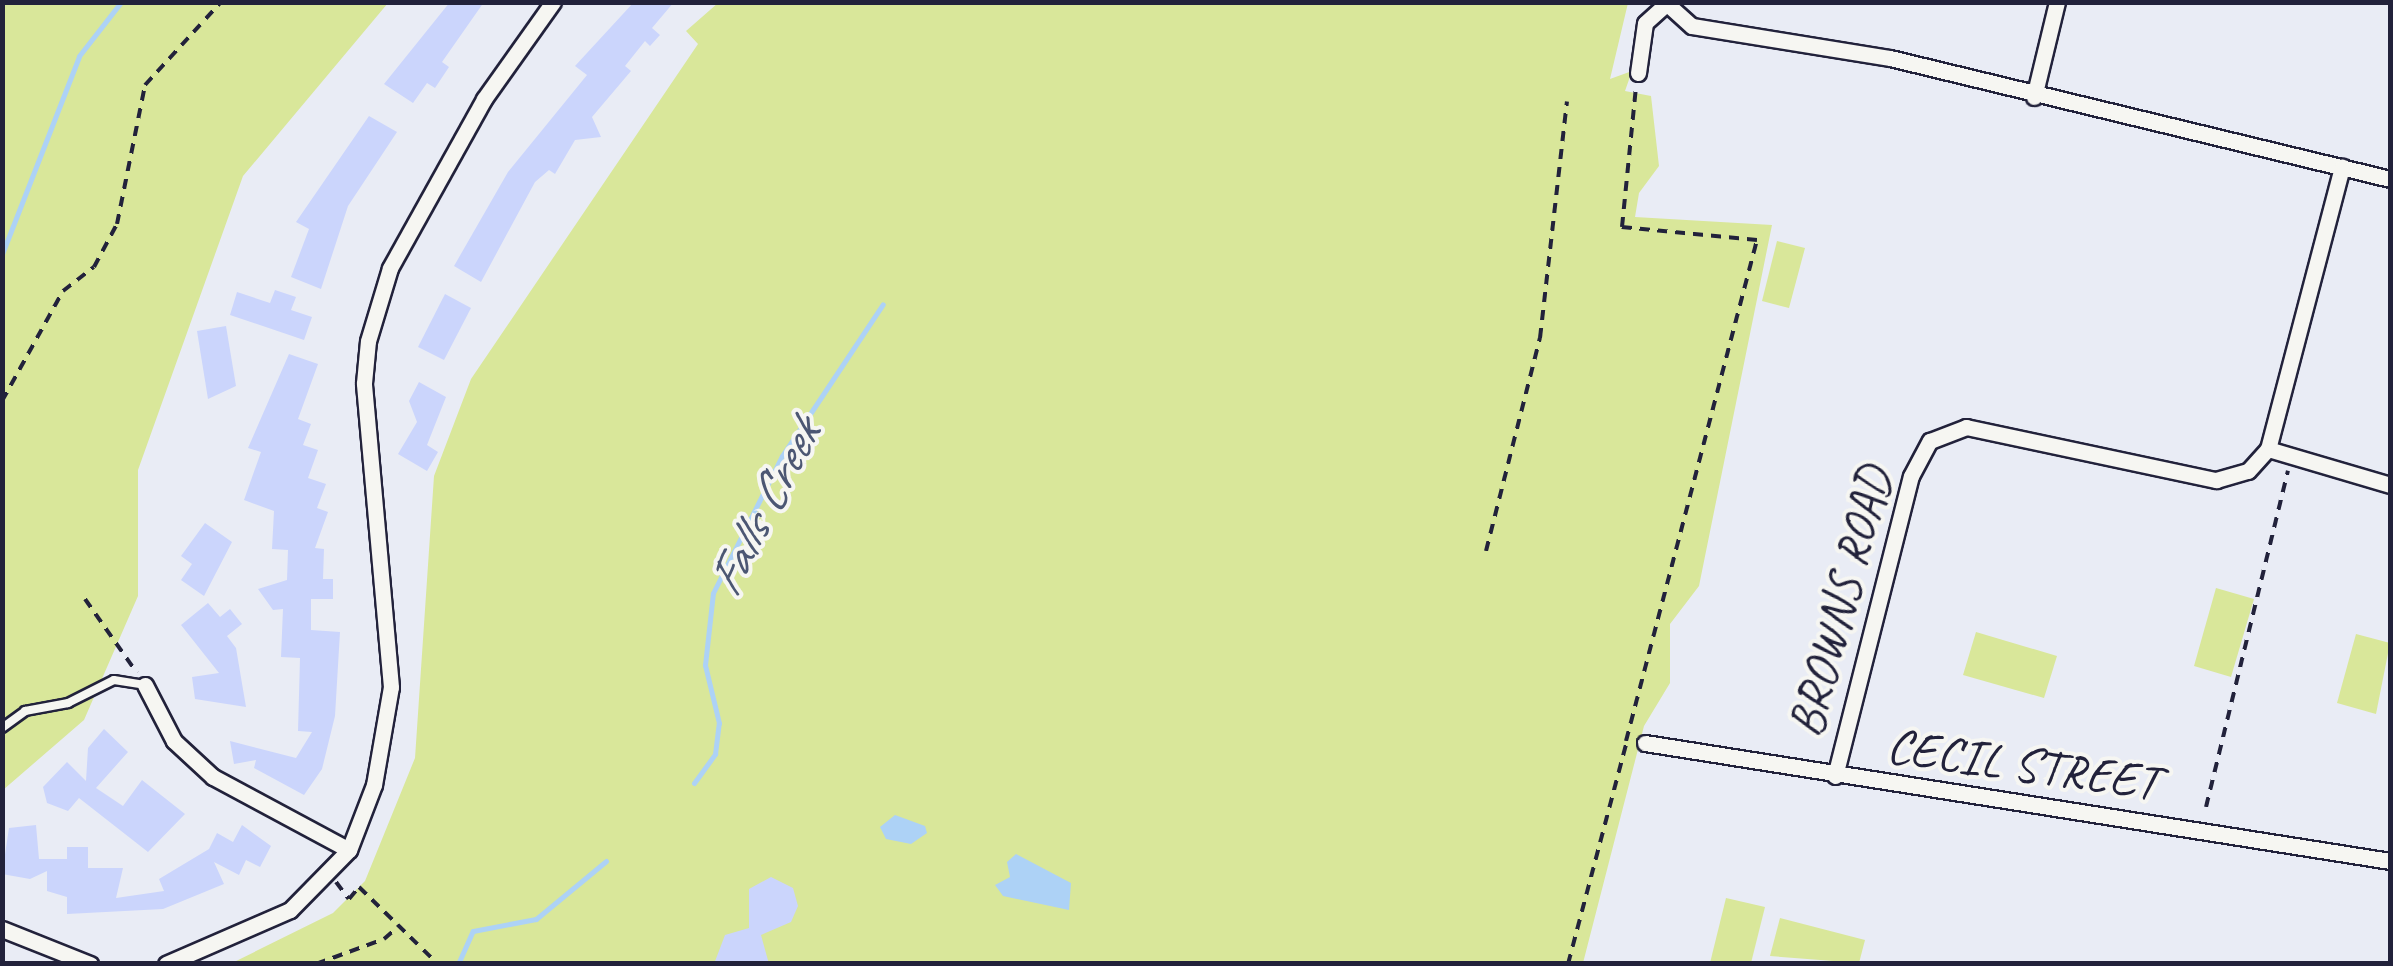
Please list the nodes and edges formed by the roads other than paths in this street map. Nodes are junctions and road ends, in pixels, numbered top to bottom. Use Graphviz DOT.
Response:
graph roads {
  1 [pos="553,2"];
  2 [pos="2058,2"];
  3 [pos="1665,3"];
  4 [pos="1638,73"];
  5 [pos="2034,97"];
  6 [pos="2342,167"];
  7 [pos="2390,178"];
  8 [pos="2268,449"];
  9 [pos="2390,485"];
  10 [pos="145,685"];
  11 [pos="2,728"];
  12 [pos="1644,744"];
  13 [pos="1835,776"];
  14 [pos="349,850"];
  15 [pos="2390,860"];
  16 [pos="2,929"];
  17 [pos="10,942"];
  18 [pos="90,964"];
  19 [pos="166,964"];
  1 -- 14 [label="street"];
  2 -- 5 [label="street"];
  3 -- 4 [label="street"];
  3 -- 5 [label="street"];
  5 -- 6 [label="street"];
  6 -- 7 [label="street"];
  6 -- 8 [label="street"];
  8 -- 9 [label="street"];
  8 -- 13 [label="street, BROWNS ROAD"];
  10 -- 11 [label="lane"];
  10 -- 14 [label="street"];
  12 -- 13 [label="street, CECIL STREET"];
  13 -- 15 [label="street, CECIL STREET"];
  14 -- 19 [label="street"];
  16 -- 17 [label="street"];
  17 -- 18 [label="street"];
}
